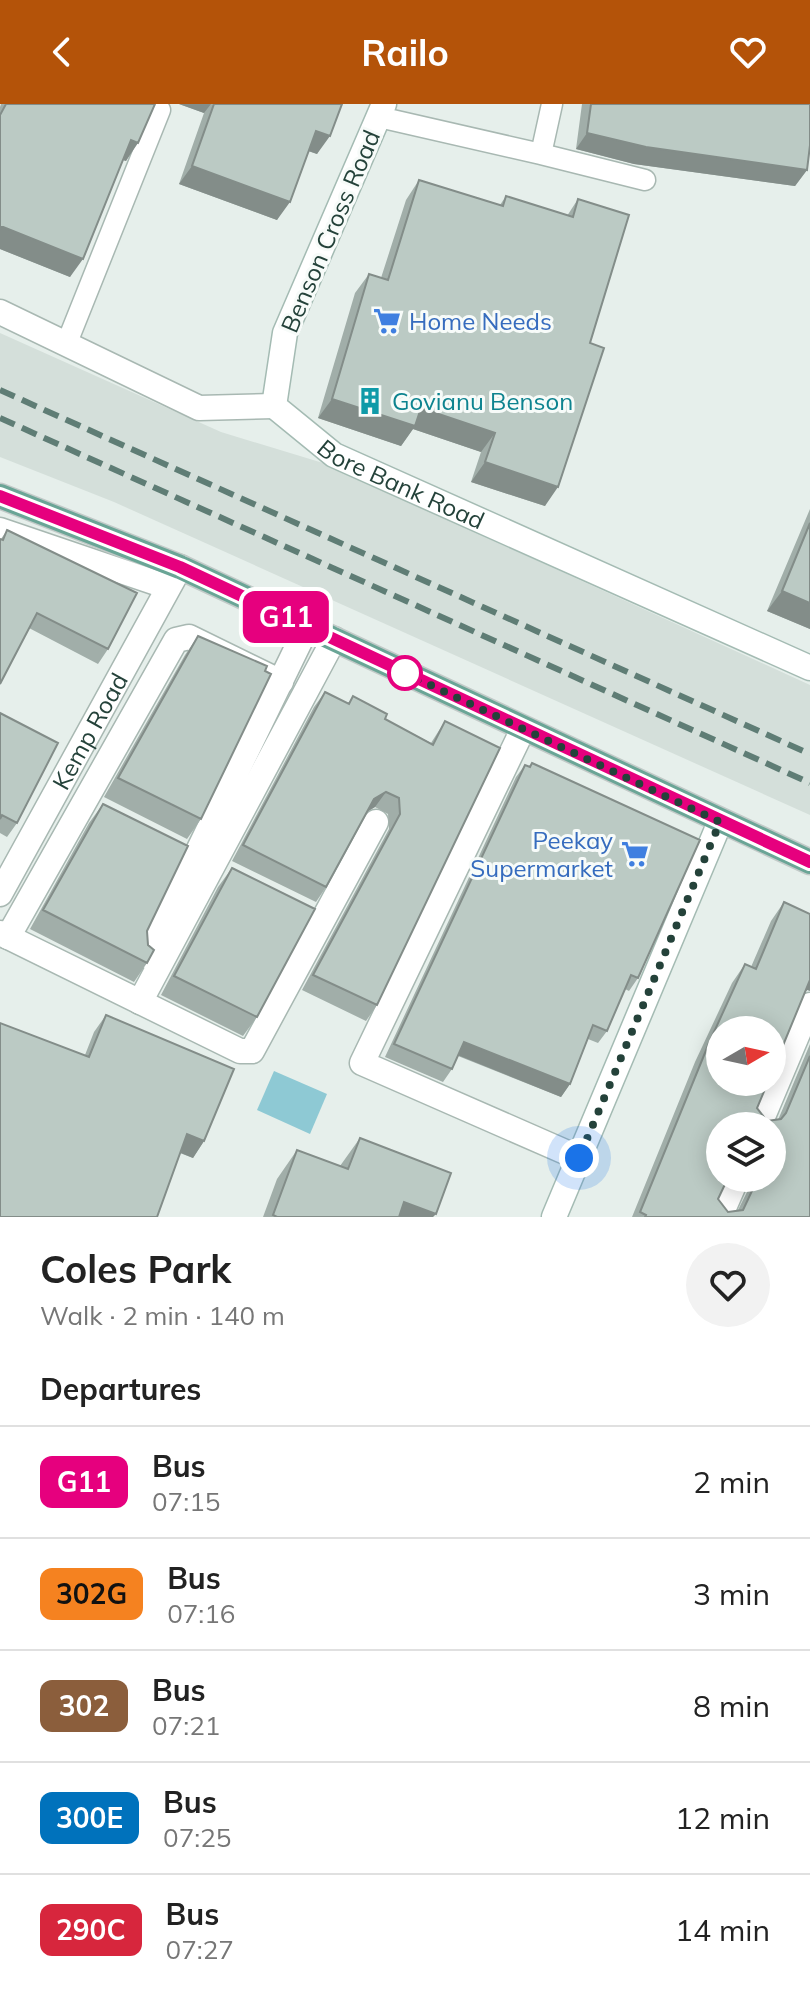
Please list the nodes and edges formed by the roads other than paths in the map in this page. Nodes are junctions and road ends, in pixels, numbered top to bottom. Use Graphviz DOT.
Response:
graph roads {
  1 [pos="552,104"];
  2 [pos="160,110"];
  3 [pos="382,110"];
  4 [pos="541,154"];
  5 [pos="645,180"];
  6 [pos="0,312"];
  7 [pos="66,345"];
  8 [pos="274,406"];
  9 [pos="0,496"];
  10 [pos="0,530"];
  11 [pos="174,577"];
  12 [pos="307,627"];
  13 [pos="334,639"];
  14 [pos="810,668"];
  15 [pos="281,682"];
  16 [pos="523,729"];
  17 [pos="84,804"];
  18 [pos="112,818"];
  19 [pos="376,822"];
  20 [pos="720,822"];
  21 [pos="167,845"];
  22 [pos="203,862"];
  23 [pos="810,862"];
  24 [pos="240,881"];
  25 [pos="0,894"];
  26 [pos="295,908"];
  27 [pos="322,922"];
  28 [pos="4,935"];
  29 [pos="134,999"];
  30 [pos="810,1005"];
  31 [pos="765,1112"];
  32 [pos="579,1158"];
  33 [pos="731,1192"];
  34 [pos="554,1217"];
  35 [pos="720,1217"];
  1 -- 4 [label="lane"];
  2 -- 7 [label="lane"];
  3 -- 4 [label="lane"];
  3 -- 8 [label="street, Benson Cross Road"];
  4 -- 5 [label="lane"];
  6 -- 7 [label="street"];
  7 -- 8 [label="street"];
  8 -- 14 [label="street, Bore Bank Road"];
  9 -- 11 [label="main road"];
  10 -- 11 [label="street"];
  11 -- 12 [label="main road"];
  11 -- 25 [label="street, Kemp Road"];
  12 -- 13 [label="main road"];
  12 -- 15 [label="street"];
  13 -- 16 [label="main road"];
  13 -- 22 [label="street"];
  15 -- 17 [label="street"];
  15 -- 22 [label="street"];
  16 -- 20 [label="main road"];
  16 -- 32 [label="street"];
  17 -- 18 [label="street"];
  17 -- 28 [label="street"];
  19 -- 27 [label="street"];
  20 -- 23 [label="main road"];
  20 -- 32 [label="street"];
  21 -- 22 [label="street"];
  22 -- 24 [label="street"];
  22 -- 29 [label="street"];
  26 -- 27 [label="street"];
  27 -- 29 [label="street"];
  28 -- 29 [label="street"];
  30 -- 31 [label="street"];
  32 -- 34 [label="street"];
  33 -- 35 [label="street"];
}
